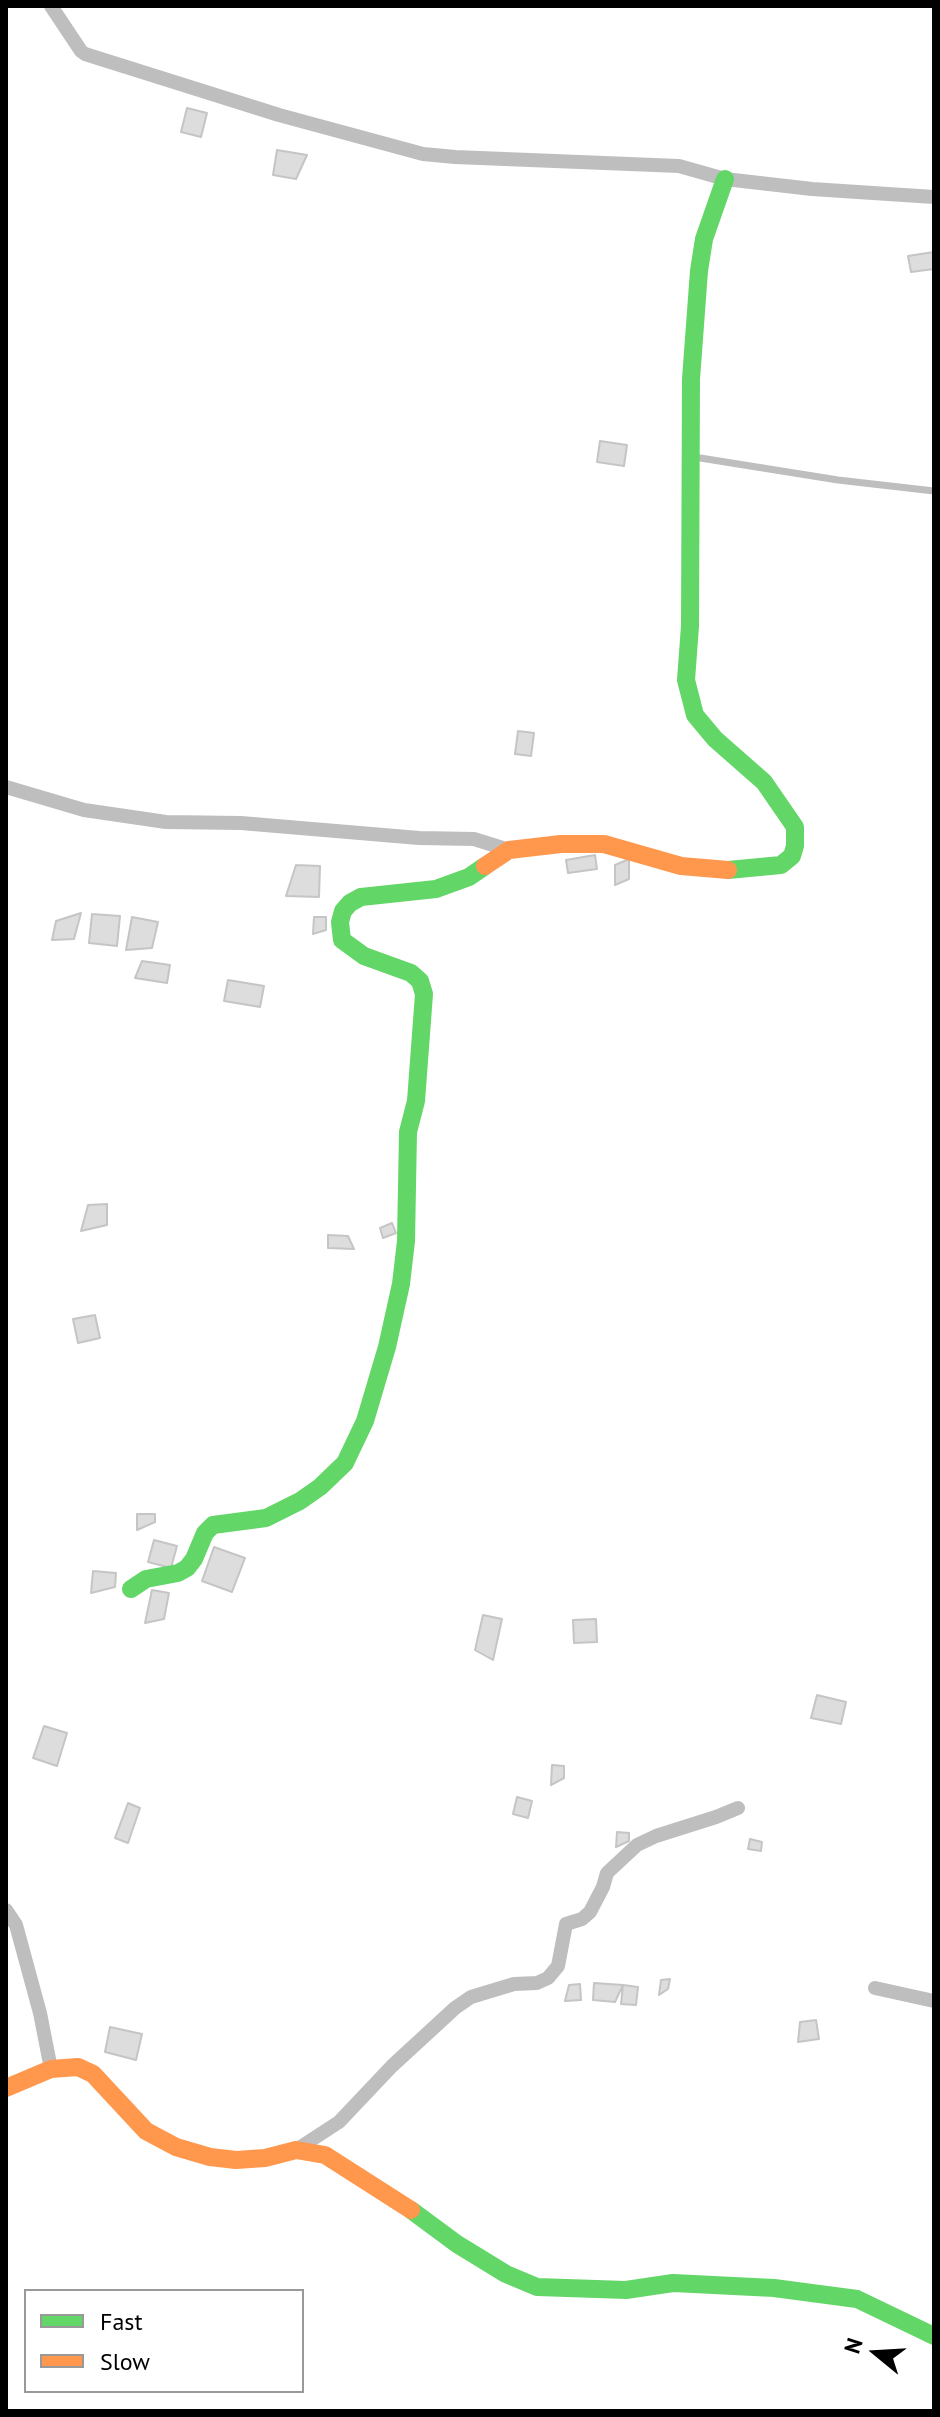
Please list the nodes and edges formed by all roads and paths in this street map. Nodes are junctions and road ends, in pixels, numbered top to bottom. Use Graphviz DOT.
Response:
graph roads {
  1 [pos="51,6"];
  2 [pos="725,179"];
  3 [pos="934,197"];
  4 [pos="692,457"];
  5 [pos="934,491"];
  6 [pos="6,787"];
  7 [pos="509,850"];
  8 [pos="131,1589"];
  9 [pos="738,1808"];
  10 [pos="6,1910"];
  11 [pos="875,1988"];
  12 [pos="934,2001"];
  13 [pos="51,2069"];
  14 [pos="6,2088"];
  15 [pos="296,2150"];
  16 [pos="934,2336"];
  1 -- 2 [label="street"];
  2 -- 3 [label="street"];
  2 -- 4 [label="street"];
  4 -- 5 [label="lane"];
  4 -- 7 [label="street"];
  6 -- 7 [label="street"];
  7 -- 8 [label="street"];
  9 -- 15 [label="street"];
  10 -- 13 [label="street"];
  11 -- 12 [label="street"];
  13 -- 14 [label="street"];
  13 -- 15 [label="street"];
  15 -- 16 [label="street"];
}
